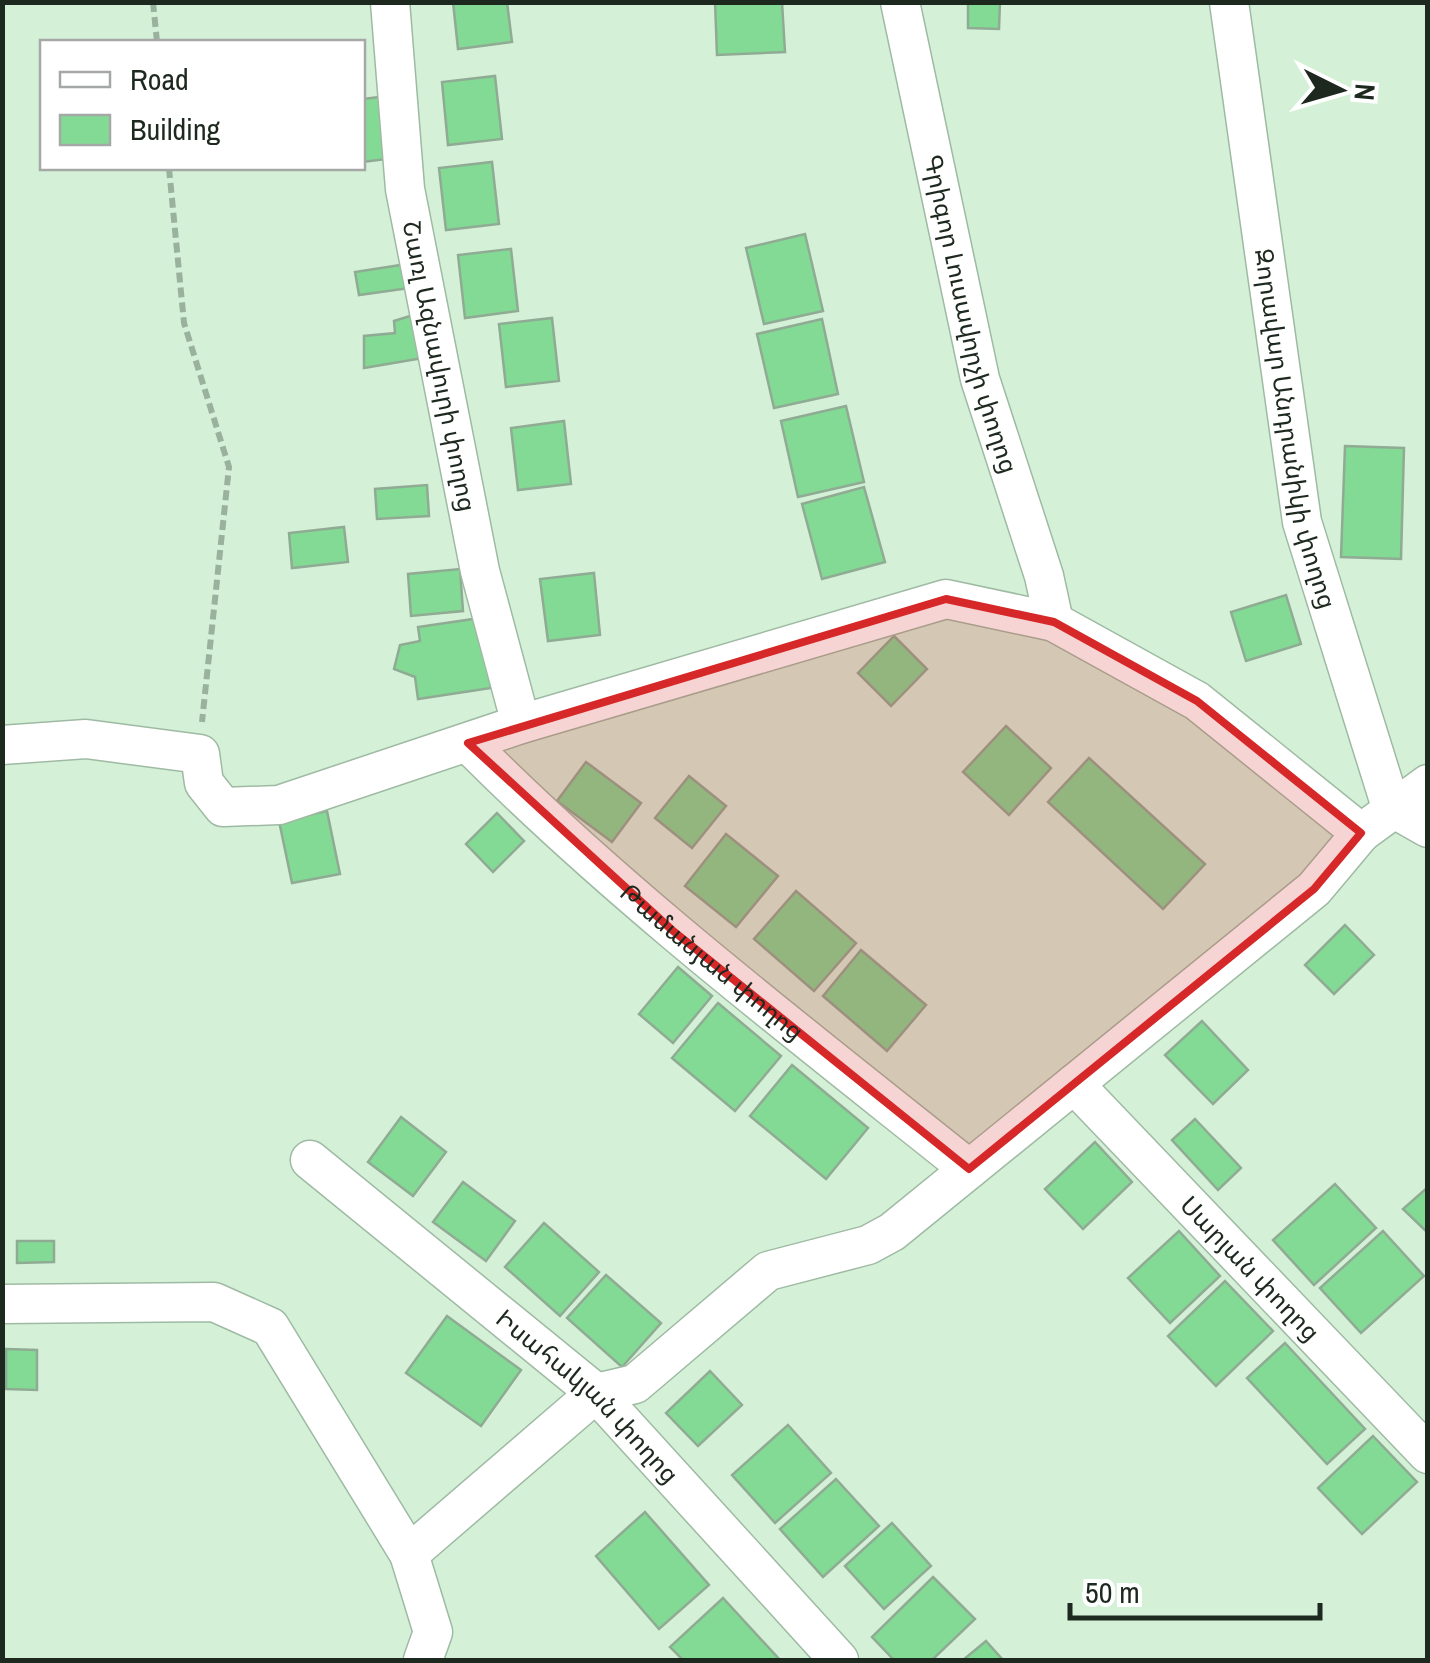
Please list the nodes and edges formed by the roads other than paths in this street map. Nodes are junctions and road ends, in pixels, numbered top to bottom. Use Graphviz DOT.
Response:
graph roads {
  1 [pos="390,2"];
  2 [pos="900,2"];
  3 [pos="1229,2"];
  4 [pos="1054,622"];
  5 [pos="521,724"];
  6 [pos="468,743"];
  7 [pos="2,745"];
  8 [pos="1428,784"];
  9 [pos="1391,807"];
  10 [pos="1428,828"];
  11 [pos="1361,832"];
  12 [pos="1074,1084"];
  13 [pos="310,1160"];
  14 [pos="968,1169"];
  15 [pos="2,1304"];
  16 [pos="596,1393"];
  17 [pos="1428,1454"];
  18 [pos="410,1554"];
  19 [pos="422,1660"];
  20 [pos="839,1660"];
  1 -- 5 [label="street, Շառլ Ազնավուրի փողոց"];
  2 -- 4 [label="street, Գրիգոր Լուսավորչի փողոց"];
  3 -- 9 [label="street, Զորավար Անդրանիկի փողոց"];
  4 -- 5 [label="street"];
  4 -- 11 [label="street"];
  5 -- 6 [label="street"];
  6 -- 7 [label="street"];
  6 -- 14 [label="street, Թամանյան փողոց"];
  8 -- 9 [label="street"];
  9 -- 10 [label="street"];
  9 -- 11 [label="street"];
  11 -- 12 [label="street"];
  12 -- 14 [label="street"];
  12 -- 17 [label="street, Սարյան փողոց"];
  13 -- 16 [label="street, Իսահակյան փողոց"];
  14 -- 16 [label="street"];
  15 -- 18 [label="street"];
  16 -- 18 [label="street"];
  16 -- 20 [label="street, Իսահակյան փողոց"];
  18 -- 19 [label="street"];
}
